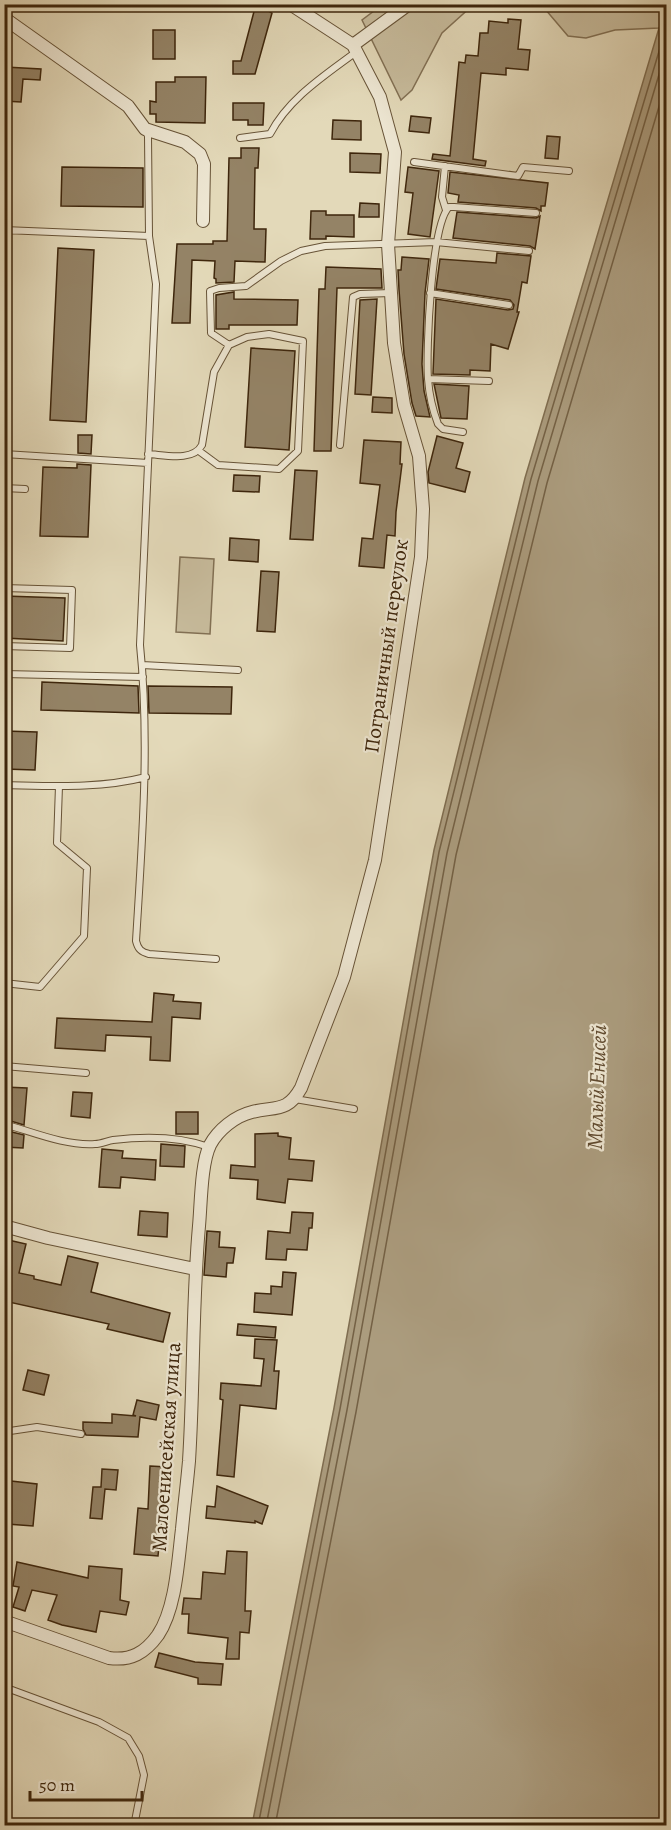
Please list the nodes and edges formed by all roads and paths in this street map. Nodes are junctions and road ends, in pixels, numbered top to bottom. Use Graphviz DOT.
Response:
graph roads {
  1 [pos="290,4"];
  2 [pos="410,4"];
  3 [pos="4,18"];
  4 [pos="355,48"];
  5 [pos="145,129"];
  6 [pos="240,138"];
  7 [pos="414,162"];
  8 [pos="445,166"];
  9 [pos="569,171"];
  10 [pos="447,210"];
  11 [pos="536,213"];
  12 [pos="203,221"];
  13 [pos="6,230"];
  14 [pos="149,236"];
  15 [pos="436,242"];
  16 [pos="388,244"];
  17 [pos="529,251"];
  18 [pos="430,293"];
  19 [pos="391,294"];
  20 [pos="509,305"];
  21 [pos="4,306"];
  22 [pos="229,345"];
  23 [pos="428,380"];
  24 [pos="489,381"];
  25 [pos="463,432"];
  26 [pos="340,445"];
  27 [pos="199,451"];
  28 [pos="4,454"];
  29 [pos="148,454"];
  30 [pos="148,463"];
  31 [pos="4,488"];
  32 [pos="24,489"];
  33 [pos="4,588"];
  34 [pos="4,646"];
  35 [pos="142,665"];
  36 [pos="238,670"];
  37 [pos="4,674"];
  38 [pos="143,677"];
  39 [pos="146,777"];
  40 [pos="4,785"];
  41 [pos="59,786"];
  42 [pos="216,959"];
  43 [pos="4,983"];
  44 [pos="4,1066"];
  45 [pos="86,1072"];
  46 [pos="295,1099"];
  47 [pos="354,1109"];
  48 [pos="4,1124"];
  49 [pos="209,1147"];
  50 [pos="4,1226"];
  51 [pos="195,1269"];
  52 [pos="81,1434"];
  53 [pos="4,1439"];
  54 [pos="4,1620"];
  55 [pos="4,1687"];
  56 [pos="134,1826"];
  1 -- 4 [label="street"];
  2 -- 4 [label="street"];
  3 -- 5 [label="street"];
  4 -- 6 [label="lane"];
  4 -- 16 [label="street, Пограничный переулок"];
  5 -- 12 [label="street"];
  5 -- 14 [label="lane"];
  7 -- 8 [label="lane"];
  8 -- 9 [label="lane"];
  8 -- 10 [label="lane"];
  10 -- 11 [label="lane"];
  10 -- 15 [label="lane"];
  13 -- 14 [label="lane"];
  13 -- 21 [label="lane"];
  14 -- 29 [label="lane"];
  15 -- 16 [label="lane"];
  15 -- 17 [label="lane"];
  15 -- 18 [label="lane"];
  16 -- 19 [label="street, Пограничный переулок"];
  16 -- 22 [label="lane"];
  18 -- 20 [label="lane"];
  18 -- 23 [label="lane"];
  19 -- 26 [label="lane"];
  19 -- 46 [label="street, Пограничный переулок"];
  22 -- 27 [label="lane"];
  22 -- 27 [label="lane"];
  23 -- 24 [label="lane"];
  23 -- 25 [label="lane"];
  27 -- 29 [label="lane"];
  28 -- 30 [label="lane"];
  29 -- 30 [label="lane"];
  30 -- 35 [label="lane"];
  31 -- 32 [label="lane"];
  33 -- 34 [label="lane"];
  35 -- 36 [label="lane"];
  35 -- 38 [label="lane"];
  37 -- 38 [label="lane"];
  38 -- 39 [label="lane"];
  39 -- 41 [label="lane"];
  39 -- 42 [label="lane"];
  40 -- 41 [label="lane"];
  41 -- 43 [label="lane"];
  44 -- 45 [label="lane"];
  46 -- 47 [label="lane"];
  46 -- 49 [label="street"];
  48 -- 49 [label="lane"];
  49 -- 51 [label="street"];
  50 -- 51 [label="street"];
  51 -- 54 [label="street, Малоенисейская улица"];
  52 -- 53 [label="lane"];
  55 -- 56 [label="lane"];
}
